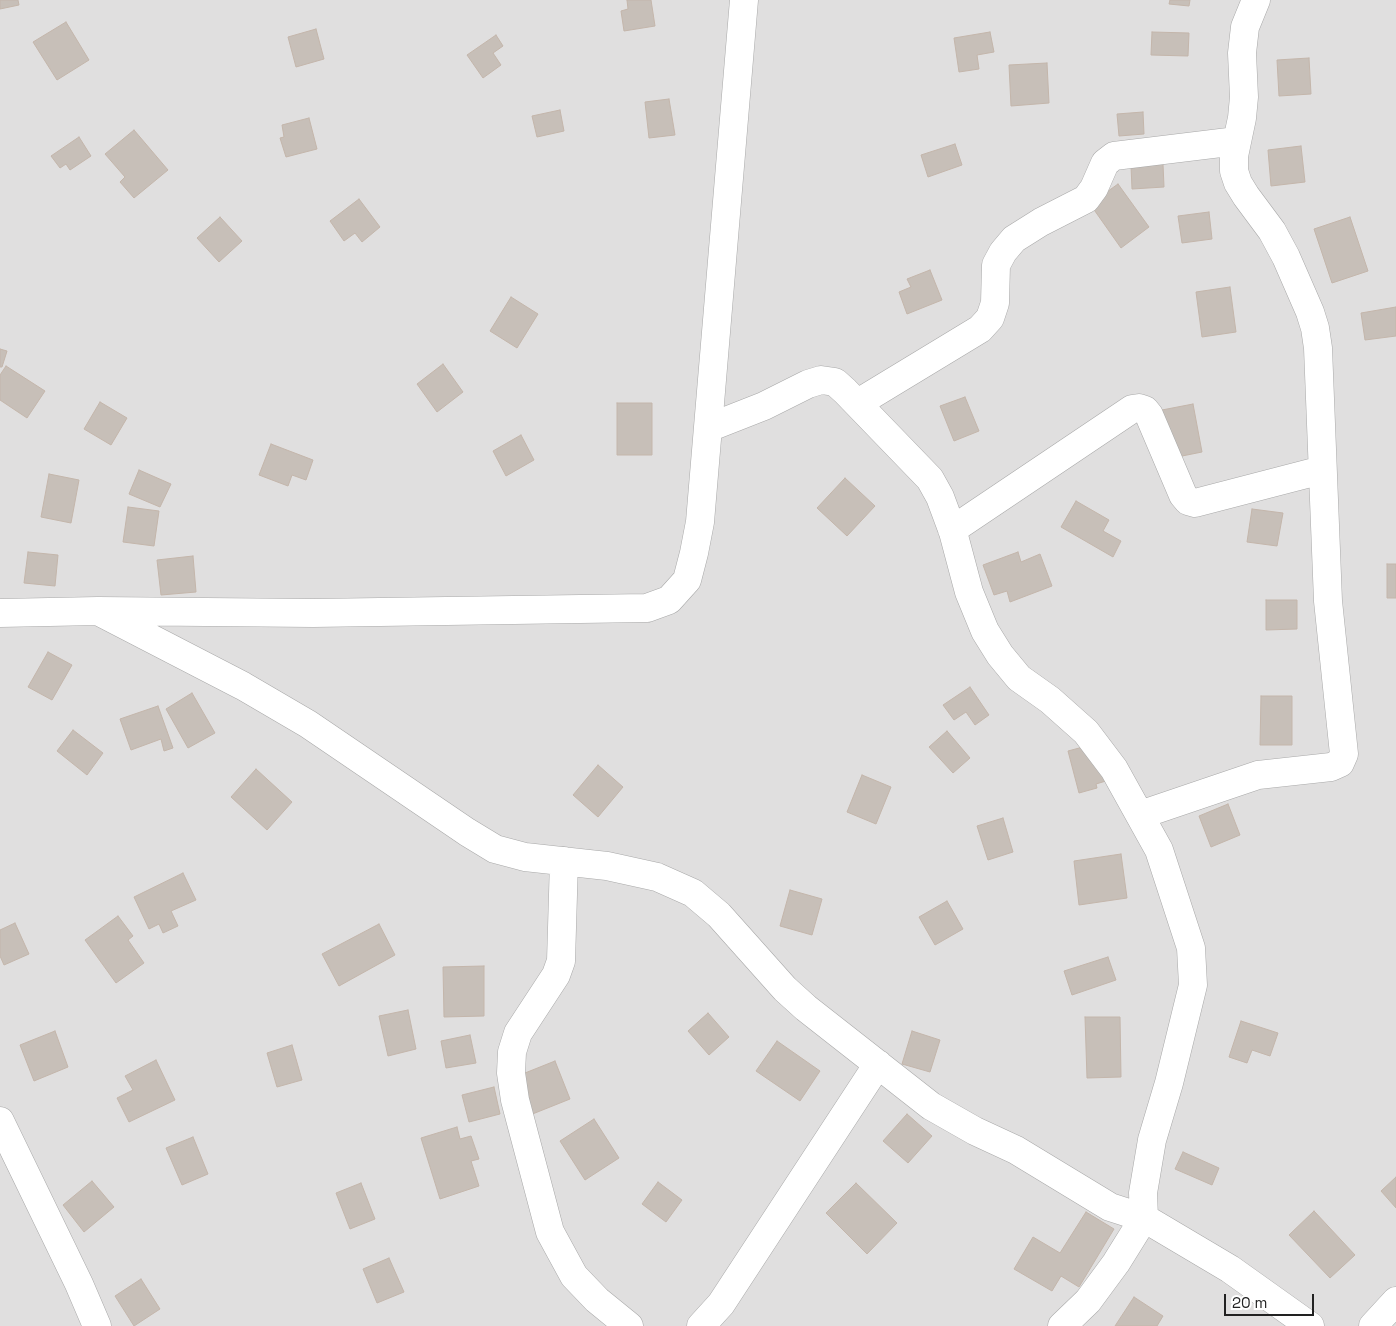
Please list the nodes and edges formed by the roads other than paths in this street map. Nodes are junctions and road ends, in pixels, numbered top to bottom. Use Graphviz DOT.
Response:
graph roads {
  1 [pos="744,0"];
  2 [pos="1256,0"];
  3 [pos="1237,141"];
  4 [pos="858,403"];
  5 [pos="708,428"];
  6 [pos="1322,470"];
  7 [pos="952,530"];
  8 [pos="98,611"];
  9 [pos="0,613"];
  10 [pos="1140,815"];
  11 [pos="564,861"];
  12 [pos="878,1064"];
  13 [pos="0,1121"];
  14 [pos="1144,1218"];
  15 [pos="1396,1301"];
  16 [pos="1307,1325"];
  17 [pos="97,1326"];
  18 [pos="629,1326"];
  19 [pos="701,1326"];
  20 [pos="1062,1326"];
  21 [pos="1373,1326"];
  1 -- 5 [label="street"];
  2 -- 3 [label="street"];
  3 -- 4 [label="street"];
  3 -- 6 [label="street"];
  4 -- 5 [label="street"];
  4 -- 7 [label="street"];
  5 -- 8 [label="street"];
  6 -- 7 [label="street"];
  6 -- 10 [label="street"];
  7 -- 10 [label="street"];
  8 -- 9 [label="street"];
  8 -- 11 [label="street"];
  10 -- 14 [label="street"];
  11 -- 12 [label="street"];
  11 -- 18 [label="street"];
  12 -- 14 [label="street"];
  12 -- 19 [label="street"];
  13 -- 17 [label="street"];
  14 -- 16 [label="street"];
  14 -- 20 [label="street"];
  15 -- 21 [label="street"];
}
